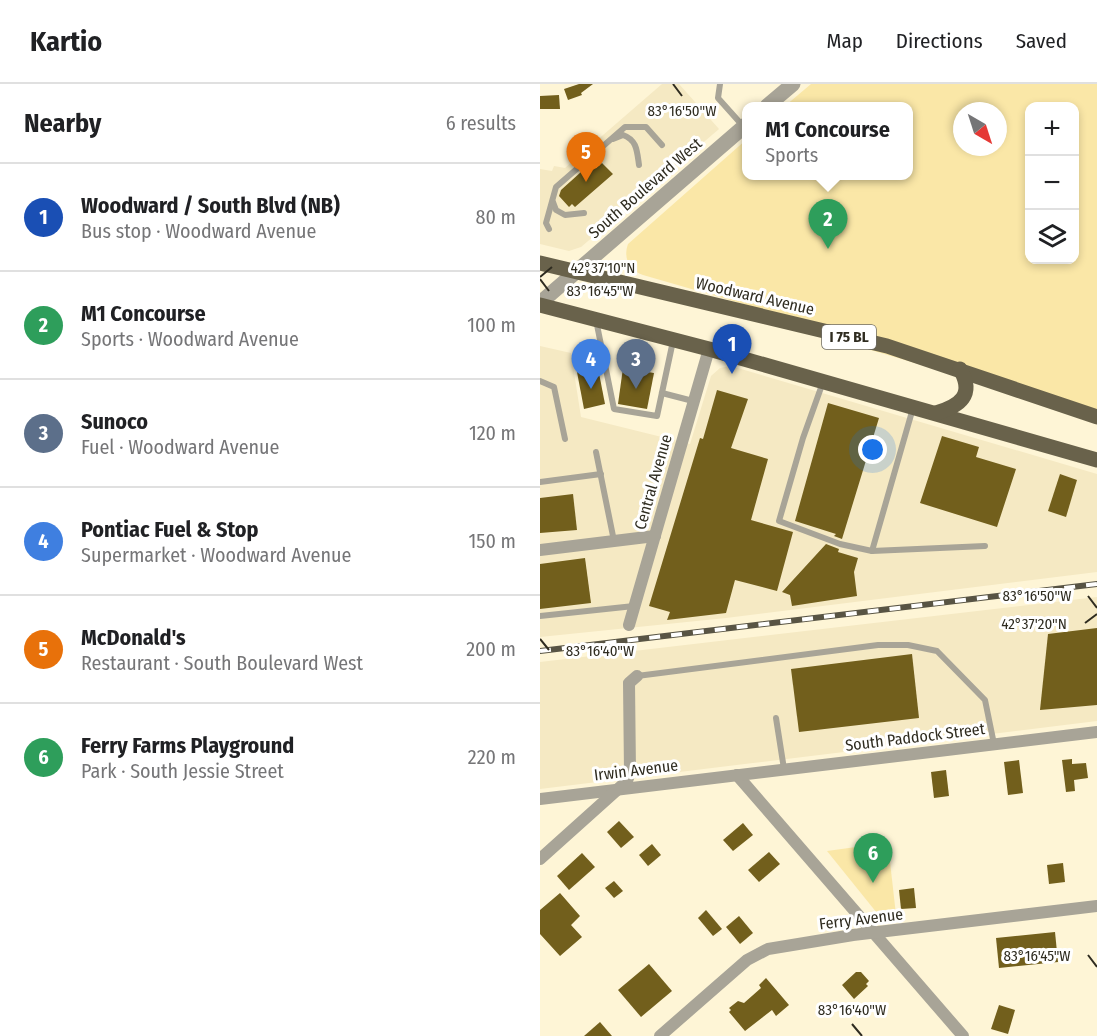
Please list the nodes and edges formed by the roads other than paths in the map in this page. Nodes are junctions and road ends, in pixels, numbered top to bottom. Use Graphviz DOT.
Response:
graph roads {
  1 [pos="720,84"];
  2 [pos="793,84"];
  3 [pos="772,102"];
  4 [pos="742,122"];
  5 [pos="742,128"];
  6 [pos="608,141"];
  7 [pos="662,145"];
  8 [pos="639,165"];
  9 [pos="552,198"];
  10 [pos="584,213"];
  11 [pos="549,229"];
  12 [pos="540,263"];
  13 [pos="574,273"];
  14 [pos="540,304"];
  15 [pos="596,319"];
  16 [pos="673,339"];
  17 [pos="709,349"];
  18 [pos="960,369"];
  19 [pos="540,381"];
  20 [pos="823,382"];
  21 [pos="662,393"];
  22 [pos="693,401"];
  23 [pos="914,408"];
  24 [pos="936,413"];
  25 [pos="1097,417"];
  26 [pos="565,439"];
  27 [pos="596,452"];
  28 [pos="1097,460"];
  29 [pos="601,474"];
  30 [pos="540,482"];
  31 [pos="655,536"];
  32 [pos="614,541"];
  33 [pos="985,546"];
  34 [pos="540,550"];
  35 [pos="872,551"];
  36 [pos="635,606"];
  37 [pos="540,616"];
  38 [pos="629,625"];
  39 [pos="636,676"];
  40 [pos="776,718"];
  41 [pos="1097,732"];
  42 [pos="994,744"];
  43 [pos="784,769"];
  44 [pos="736,776"];
  45 [pos="620,789"];
  46 [pos="540,798"];
  47 [pos="540,859"];
  48 [pos="1097,906"];
  49 [pos="873,933"];
  50 [pos="660,1036"];
  51 [pos="963,1036"];
  1 -- 4 [label="lane"];
  2 -- 3 [label="street"];
  5 -- 13 [label="street, South Boulevard West"];
  6 -- 7 [label="lane"];
  6 -- 8 [label="lane"];
  6 -- 9 [label="lane"];
  9 -- 10 [label="lane"];
  9 -- 11 [label="lane"];
  12 -- 13 [label="main road, Woodward Avenue / I 75 BL"];
  13 -- 14 [label="street, South Boulevard West"];
  13 -- 18 [label="main road, Woodward Avenue / I 75 BL"];
  14 -- 15 [label="main road"];
  15 -- 16 [label="main road"];
  15 -- 21 [label="lane"];
  16 -- 17 [label="main road"];
  16 -- 21 [label="lane"];
  17 -- 20 [label="main road"];
  17 -- 22 [label="street, Central Avenue"];
  18 -- 24 [label="main road"];
  18 -- 25 [label="main road, Woodward Avenue / I 75 BL"];
  19 -- 26 [label="lane"];
  20 -- 23 [label="main road"];
  20 -- 35 [label="lane"];
  21 -- 22 [label="lane"];
  22 -- 31 [label="street, Central Avenue"];
  23 -- 24 [label="main road"];
  23 -- 35 [label="lane"];
  24 -- 28 [label="main road"];
  27 -- 29 [label="lane"];
  29 -- 30 [label="lane"];
  29 -- 32 [label="lane"];
  31 -- 32 [label="street"];
  31 -- 36 [label="street, Central Avenue"];
  32 -- 34 [label="street"];
  33 -- 35 [label="lane"];
  36 -- 37 [label="lane"];
  36 -- 38 [label="street, Central Avenue"];
  39 -- 42 [label="lane"];
  39 -- 45 [label="street"];
  40 -- 43 [label="lane"];
  41 -- 42 [label="street, South Paddock Street"];
  42 -- 43 [label="street, South Paddock Street"];
  43 -- 44 [label="street, South Paddock Street"];
  44 -- 45 [label="street, Irwin Avenue"];
  44 -- 49 [label="street"];
  45 -- 46 [label="street, Irwin Avenue"];
  45 -- 47 [label="street"];
  48 -- 49 [label="street, Ferry Avenue"];
  49 -- 50 [label="street, Ferry Avenue"];
  49 -- 51 [label="street"];
}
